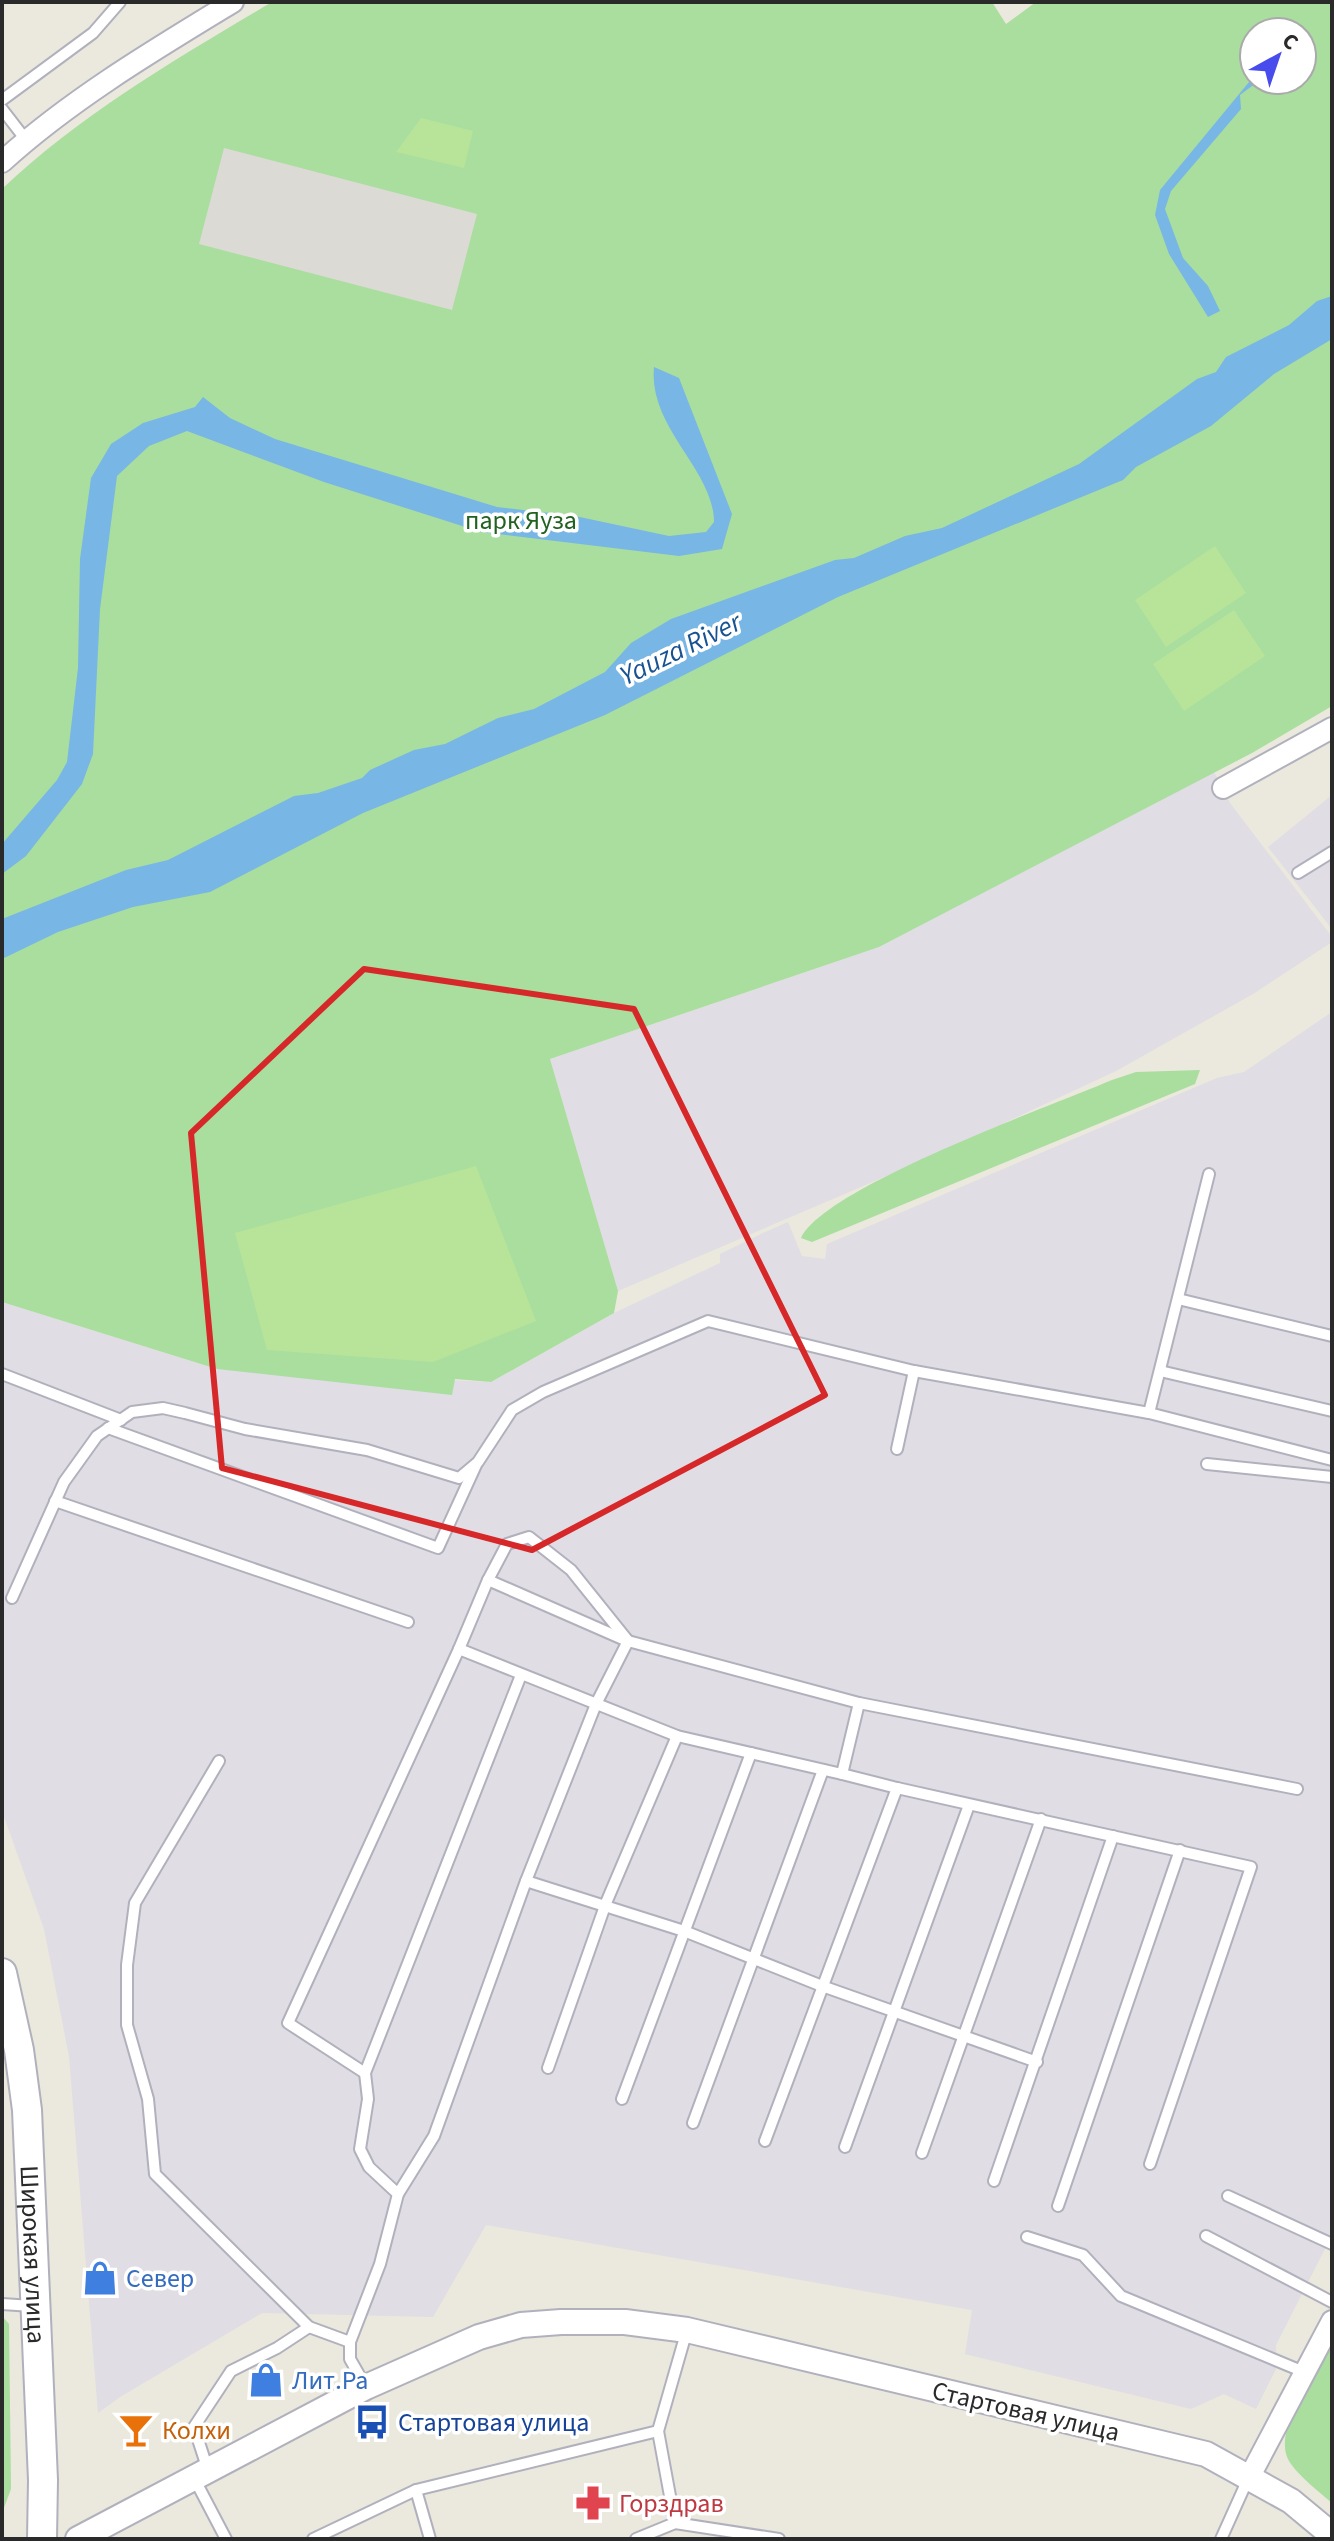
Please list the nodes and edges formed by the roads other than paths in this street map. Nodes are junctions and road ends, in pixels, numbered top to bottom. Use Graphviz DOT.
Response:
graph roads {
  1 [pos="120,2"];
  2 [pos="233,2"];
  3 [pos="2,100"];
  4 [pos="2,109"];
  5 [pos="26,140"];
  6 [pos="2,162"];
  7 [pos="1332,728"];
  8 [pos="1223,788"];
  9 [pos="1332,852"];
  10 [pos="1298,873"];
  11 [pos="1209,1174"];
  12 [pos="1178,1299"];
  13 [pos="1332,1336"];
  14 [pos="914,1371"];
  15 [pos="1160,1371"];
  16 [pos="2,1374"];
  17 [pos="1332,1411"];
  18 [pos="1149,1413"];
  19 [pos="121,1420"];
  20 [pos="108,1428"];
  21 [pos="897,1449"];
  22 [pos="1332,1460"];
  23 [pos="478,1462"];
  24 [pos="1207,1464"];
  25 [pos="1332,1477"];
  26 [pos="55,1501"];
  27 [pos="488,1580"];
  28 [pos="12,1598"];
  29 [pos="408,1622"];
  30 [pos="628,1641"];
  31 [pos="459,1649"];
  32 [pos="521,1675"];
  33 [pos="859,1703"];
  34 [pos="596,1704"];
  35 [pos="677,1736"];
  36 [pos="751,1753"];
  37 [pos="219,1761"];
  38 [pos="823,1770"];
  39 [pos="842,1774"];
  40 [pos="897,1788"];
  41 [pos="1297,1789"];
  42 [pos="969,1805"];
  43 [pos="1041,1819"];
  44 [pos="1113,1836"];
  45 [pos="1180,1850"];
  46 [pos="526,1881"];
  47 [pos="606,1903"];
  48 [pos="684,1931"];
  49 [pos="754,1958"];
  50 [pos="822,1986"];
  51 [pos="4,1991"];
  52 [pos="892,2008"];
  53 [pos="961,2035"];
  54 [pos="1037,2062"];
  55 [pos="548,2068"];
  56 [pos="365,2073"];
  57 [pos="622,2099"];
  58 [pos="693,2123"];
  59 [pos="765,2141"];
  60 [pos="845,2147"];
  61 [pos="922,2153"];
  62 [pos="1150,2164"];
  63 [pos="994,2181"];
  64 [pos="398,2194"];
  65 [pos="1228,2196"];
  66 [pos="1058,2206"];
  67 [pos="1206,2236"];
  68 [pos="1027,2237"];
  69 [pos="1332,2244"];
  70 [pos="1332,2302"];
  71 [pos="2,2304"];
  72 [pos="34,2306"];
  73 [pos="1332,2321"];
  74 [pos="309,2327"];
  75 [pos="687,2330"];
  76 [pos="350,2342"];
  77 [pos="1304,2372"];
  78 [pos="366,2387"];
  79 [pos="658,2431"];
  80 [pos="201,2475"];
  81 [pos="1250,2476"];
  82 [pos="416,2490"];
  83 [pos="675,2523"];
  84 [pos="1332,2535"];
  85 [pos="42,2539"];
  86 [pos="78,2539"];
  87 [pos="226,2539"];
  88 [pos="313,2539"];
  89 [pos="430,2539"];
  90 [pos="636,2539"];
  91 [pos="779,2539"];
  92 [pos="1221,2539"];
  1 -- 3 [label="lane"];
  2 -- 5 [label="street"];
  4 -- 5 [label="lane"];
  5 -- 6 [label="street"];
  7 -- 8 [label="street"];
  9 -- 10 [label="lane"];
  11 -- 12 [label="lane"];
  12 -- 13 [label="lane"];
  12 -- 15 [label="lane"];
  14 -- 18 [label="lane"];
  14 -- 21 [label="lane"];
  14 -- 23 [label="lane"];
  15 -- 17 [label="lane"];
  15 -- 18 [label="lane"];
  16 -- 19 [label="lane"];
  18 -- 22 [label="lane"];
  19 -- 20 [label="lane"];
  19 -- 23 [label="lane"];
  20 -- 23 [label="lane"];
  20 -- 26 [label="lane"];
  24 -- 25 [label="lane"];
  26 -- 28 [label="lane"];
  26 -- 29 [label="lane"];
  27 -- 30 [label="lane"];
  27 -- 30 [label="lane"];
  27 -- 31 [label="lane"];
  30 -- 33 [label="lane"];
  30 -- 34 [label="lane"];
  31 -- 32 [label="lane"];
  31 -- 56 [label="lane"];
  32 -- 34 [label="lane"];
  32 -- 56 [label="lane"];
  33 -- 39 [label="lane"];
  33 -- 41 [label="lane"];
  34 -- 35 [label="lane"];
  34 -- 46 [label="lane"];
  35 -- 36 [label="lane"];
  35 -- 47 [label="lane"];
  36 -- 38 [label="lane"];
  36 -- 48 [label="lane"];
  37 -- 74 [label="lane"];
  38 -- 39 [label="lane"];
  38 -- 49 [label="lane"];
  39 -- 40 [label="lane"];
  40 -- 42 [label="lane"];
  40 -- 50 [label="lane"];
  42 -- 43 [label="lane"];
  42 -- 52 [label="lane"];
  43 -- 44 [label="lane"];
  43 -- 53 [label="lane"];
  44 -- 45 [label="lane"];
  44 -- 54 [label="lane"];
  45 -- 62 [label="lane"];
  45 -- 66 [label="lane"];
  46 -- 47 [label="lane"];
  46 -- 64 [label="lane"];
  47 -- 48 [label="lane"];
  47 -- 55 [label="lane"];
  48 -- 49 [label="lane"];
  48 -- 57 [label="lane"];
  49 -- 50 [label="lane"];
  49 -- 58 [label="lane"];
  50 -- 52 [label="lane"];
  50 -- 59 [label="lane"];
  51 -- 72 [label="main road, Широкая улица"];
  52 -- 53 [label="lane"];
  52 -- 60 [label="lane"];
  53 -- 54 [label="lane"];
  53 -- 61 [label="lane"];
  54 -- 63 [label="lane"];
  56 -- 64 [label="lane"];
  64 -- 76 [label="lane"];
  65 -- 69 [label="lane"];
  67 -- 70 [label="lane"];
  68 -- 77 [label="lane"];
  71 -- 72 [label="lane"];
  72 -- 85 [label="main road, Широкая улица"];
  73 -- 77 [label="street"];
  74 -- 76 [label="lane"];
  74 -- 80 [label="lane"];
  75 -- 78 [label="street, Стартовая улица"];
  75 -- 79 [label="lane"];
  75 -- 81 [label="street, Стартовая улица"];
  76 -- 78 [label="lane"];
  77 -- 81 [label="street"];
  78 -- 80 [label="street, Стартовая улица"];
  79 -- 82 [label="lane"];
  79 -- 83 [label="lane"];
  80 -- 86 [label="street, Стартовая улица"];
  80 -- 87 [label="lane"];
  81 -- 84 [label="street, Стартовая улица"];
  81 -- 92 [label="lane"];
  82 -- 88 [label="lane"];
  82 -- 89 [label="lane"];
  83 -- 90 [label="lane"];
  83 -- 91 [label="lane"];
}
